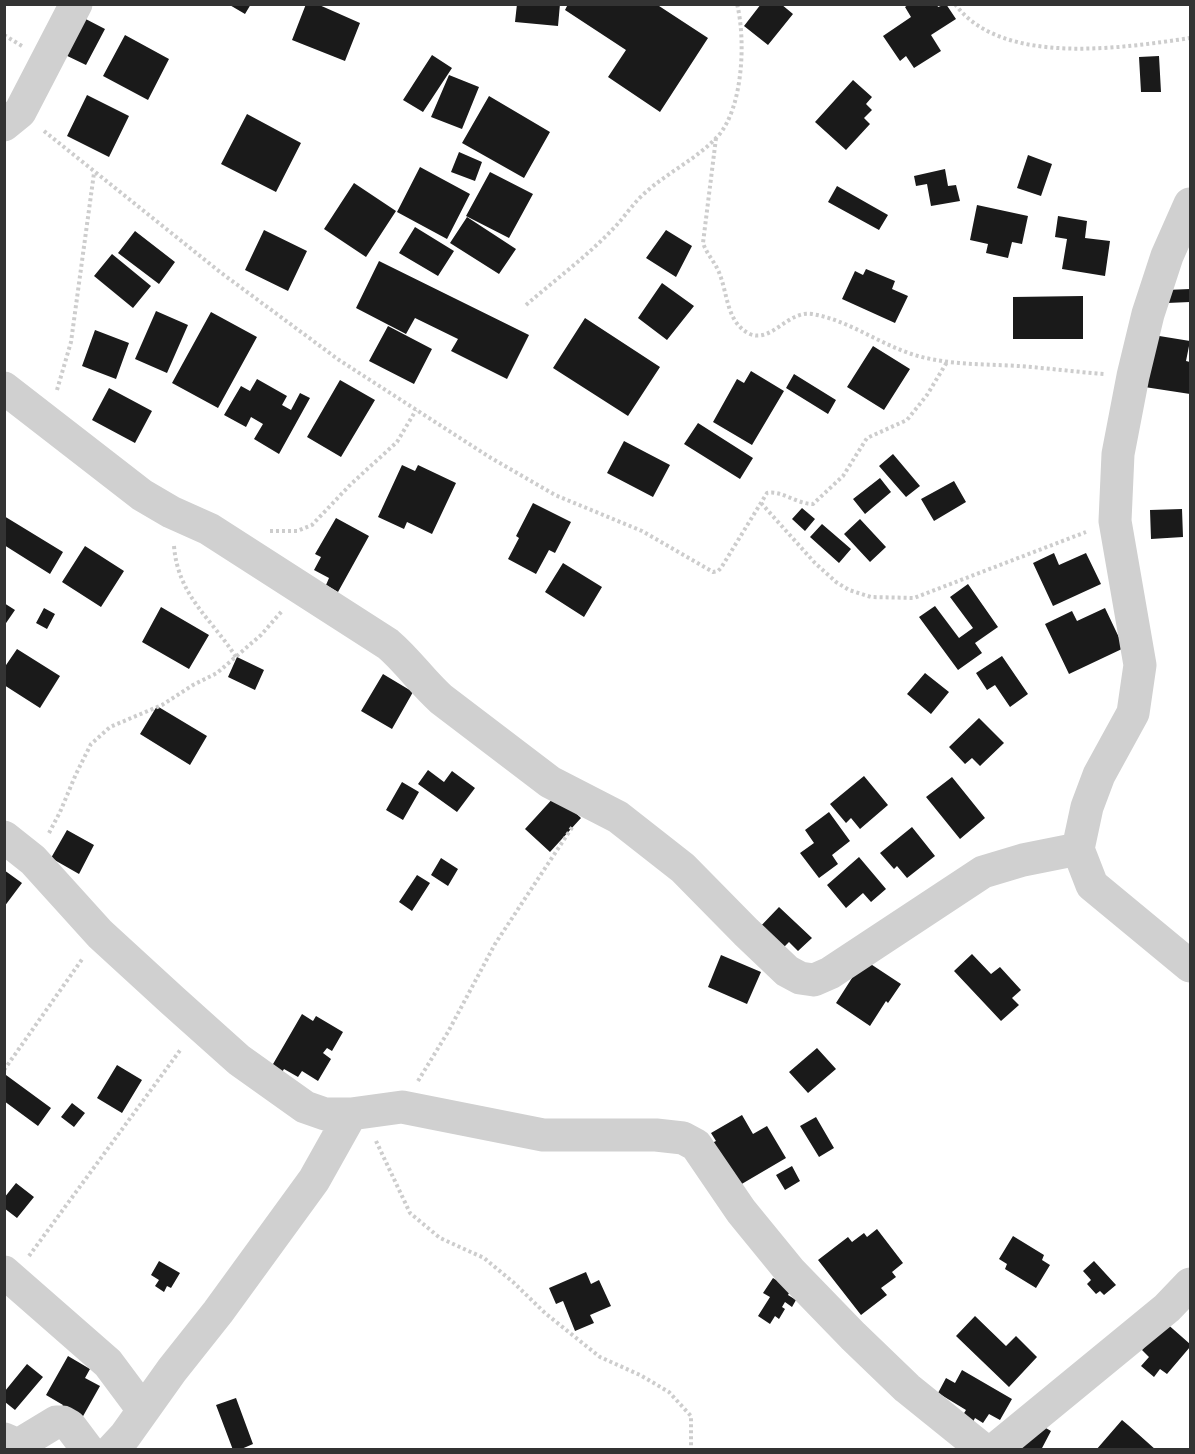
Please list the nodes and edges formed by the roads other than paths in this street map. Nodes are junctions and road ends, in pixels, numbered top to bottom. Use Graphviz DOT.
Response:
graph roads {
  1 [pos="76,4"];
  2 [pos="12,119"];
  3 [pos="1191,204"];
  4 [pos="4,388"];
  5 [pos="4,837"];
  6 [pos="1078,849"];
  7 [pos="1191,966"];
  8 [pos="351,1114"];
  9 [pos="9,1275"];
  10 [pos="1191,1284"];
  11 [pos="143,1410"];
  12 [pos="4,1439"];
  13 [pos="88,1449"];
  14 [pos="112,1449"];
  15 [pos="984,1449"];
  16 [pos="994,1449"];
  1 -- 2 [label="street"];
  3 -- 6 [label="street"];
  4 -- 6 [label="street"];
  5 -- 8 [label="street"];
  6 -- 7 [label="street"];
  8 -- 11 [label="street"];
  8 -- 15 [label="street"];
  9 -- 11 [label="street"];
  10 -- 16 [label="street"];
  11 -- 14 [label="street"];
  12 -- 13 [label="street"];
}
